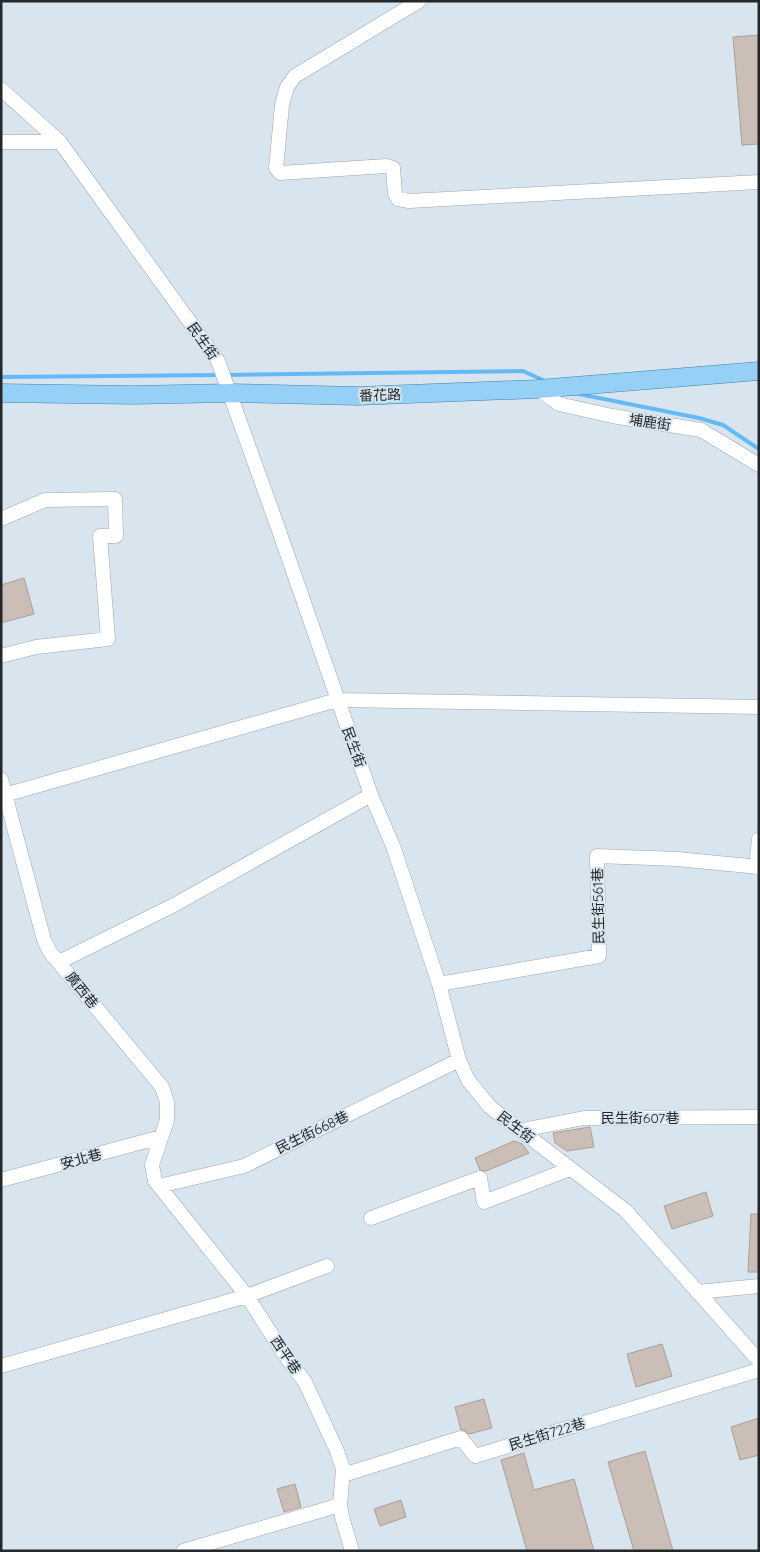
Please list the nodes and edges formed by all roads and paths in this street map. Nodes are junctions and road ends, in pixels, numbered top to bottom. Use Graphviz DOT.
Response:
graph roads {
  1 [pos="419,1"];
  2 [pos="1,90"];
  3 [pos="1,142"];
  4 [pos="60,142"];
  5 [pos="759,182"];
  6 [pos="759,371"];
  7 [pos="538,389"];
  8 [pos="1,393"];
  9 [pos="230,393"];
  10 [pos="759,465"];
  11 [pos="1,519"];
  12 [pos="1,656"];
  13 [pos="337,700"];
  14 [pos="759,707"];
  15 [pos="1,779"];
  16 [pos="371,795"];
  17 [pos="3,796"];
  18 [pos="759,839"];
  19 [pos="758,867"];
  20 [pos="59,962"];
  21 [pos="440,984"];
  22 [pos="458,1060"];
  23 [pos="759,1117"];
  24 [pos="522,1130"];
  25 [pos="161,1137"];
  26 [pos="570,1169"];
  27 [pos="1,1180"];
  28 [pos="159,1186"];
  29 [pos="371,1218"];
  30 [pos="327,1266"];
  31 [pos="759,1286"];
  32 [pos="696,1292"];
  33 [pos="248,1296"];
  34 [pos="759,1361"];
  35 [pos="1,1366"];
  36 [pos="759,1370"];
  37 [pos="343,1474"];
  38 [pos="340,1505"];
  39 [pos="183,1551"];
  40 [pos="352,1551"];
  1 -- 5 [label="street"];
  2 -- 4 [label="street, 民生街"];
  3 -- 4 [label="street"];
  4 -- 9 [label="street, 民生街"];
  6 -- 7 [label="main road, 番花路"];
  7 -- 9 [label="main road, 番花路"];
  7 -- 10 [label="street, 埔鹿街"];
  8 -- 9 [label="main road, 番花路"];
  9 -- 13 [label="street, 民生街"];
  11 -- 12 [label="street"];
  13 -- 14 [label="street"];
  13 -- 16 [label="street, 民生街"];
  13 -- 17 [label="street"];
  15 -- 17 [label="street, 廣西巷"];
  16 -- 20 [label="street"];
  16 -- 21 [label="street, 民生街"];
  17 -- 20 [label="street, 廣西巷"];
  18 -- 19 [label="street"];
  19 -- 21 [label="street, 民生街561巷"];
  20 -- 25 [label="street, 廣西巷"];
  21 -- 22 [label="street, 民生街"];
  22 -- 24 [label="street, 民生街"];
  22 -- 28 [label="street, 民生街668巷"];
  23 -- 24 [label="street, 民生街607巷"];
  24 -- 26 [label="street, 民生街"];
  25 -- 27 [label="street, 安北巷"];
  25 -- 28 [label="street, 廣西巷"];
  26 -- 29 [label="street"];
  26 -- 32 [label="street, 民生街"];
  28 -- 33 [label="street, 西平巷"];
  30 -- 33 [label="street"];
  31 -- 32 [label="street"];
  32 -- 34 [label="street, 民生街"];
  33 -- 35 [label="street"];
  33 -- 37 [label="street, 西平巷"];
  36 -- 37 [label="street, 民生街722巷"];
  37 -- 38 [label="street, 西平巷"];
  38 -- 39 [label="street"];
  38 -- 40 [label="street, 西平巷"];
}
